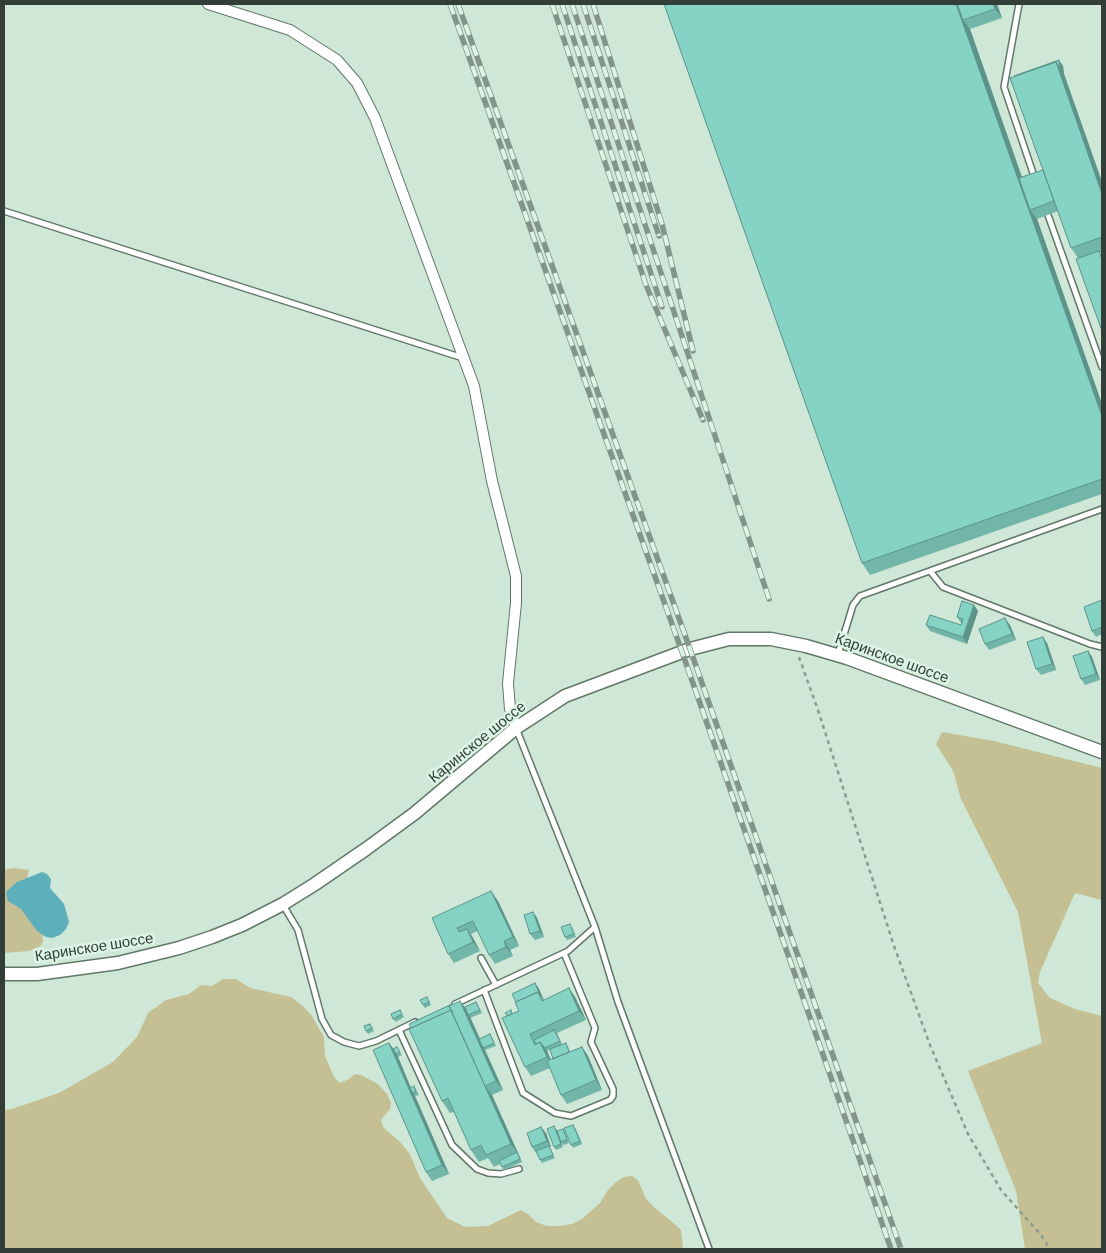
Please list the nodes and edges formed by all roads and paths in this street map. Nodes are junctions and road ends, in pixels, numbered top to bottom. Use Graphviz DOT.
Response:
graph roads {
  1 [pos="208,4"];
  2 [pos="235,4"];
  3 [pos="1019,4"];
  4 [pos="239,14"];
  5 [pos="1037,183"];
  6 [pos="4,211"];
  7 [pos="1048,214"];
  8 [pos="464,358"];
  9 [pos="1102,367"];
  10 [pos="1102,509"];
  11 [pos="930,572"];
  12 [pos="794,644"];
  13 [pos="1102,647"];
  14 [pos="838,655"];
  15 [pos="516,728"];
  16 [pos="1102,752"];
  17 [pos="283,904"];
  18 [pos="595,928"];
  19 [pos="564,953"];
  20 [pos="482,958"];
  21 [pos="4,974"];
  22 [pos="496,985"];
  23 [pos="484,990"];
  24 [pos="450,1006"];
  25 [pos="424,1018"];
  26 [pos="399,1030"];
  27 [pos="519,1169"];
  28 [pos="709,1249"];
  29 [pos="1050,1249"];
  1 -- 4 [label="street"];
  2 -- 4 [label="lane"];
  3 -- 5 [label="lane"];
  4 -- 8 [label="street"];
  6 -- 8 [label="lane"];
  7 -- 9 [label="lane"];
  8 -- 15 [label="street"];
  10 -- 11 [label="lane"];
  11 -- 13 [label="lane"];
  11 -- 14 [label="lane"];
  12 -- 14 [label="street, Каринское шоссе"];
  12 -- 15 [label="street, Каринское шоссе"];
  12 -- 29 [label="path"];
  14 -- 16 [label="street, Каринское шоссе"];
  15 -- 17 [label="street, Каринское шоссе"];
  15 -- 18 [label="lane"];
  17 -- 21 [label="street, Каринское шоссе"];
  17 -- 26 [label="lane"];
  18 -- 19 [label="lane"];
  18 -- 28 [label="lane"];
  19 -- 22 [label="lane"];
  19 -- 23 [label="lane"];
  20 -- 22 [label="lane"];
  22 -- 23 [label="lane"];
  23 -- 24 [label="lane"];
  25 -- 26 [label="lane"];
  26 -- 27 [label="lane"];
}
